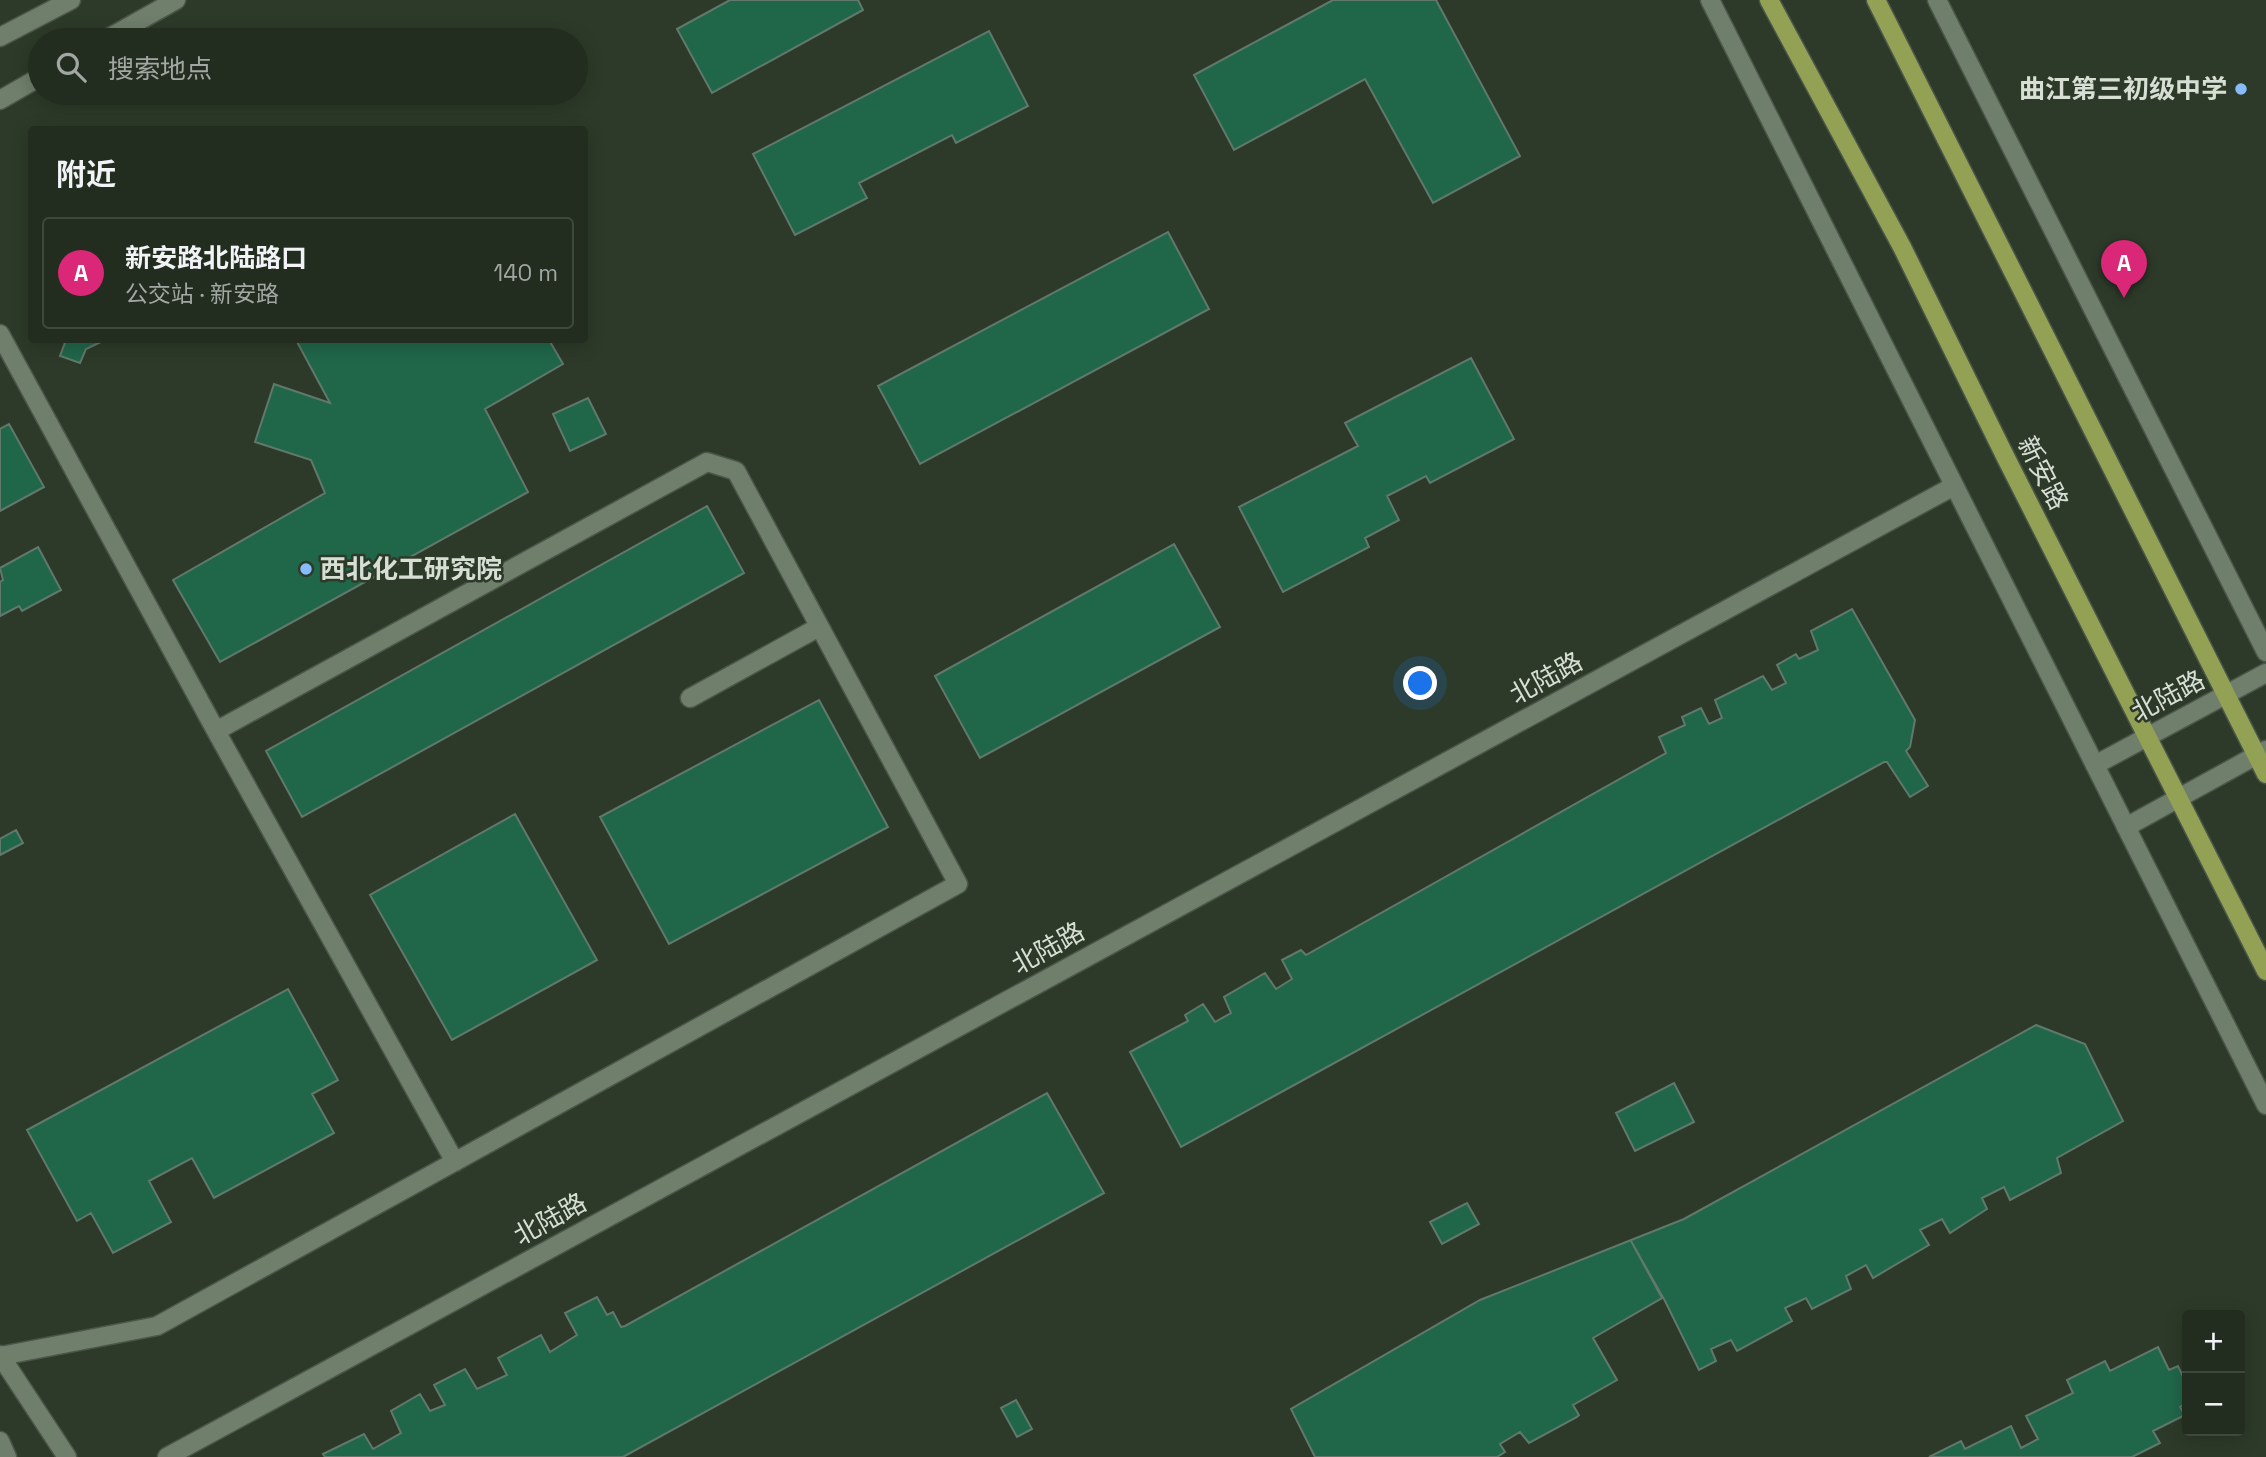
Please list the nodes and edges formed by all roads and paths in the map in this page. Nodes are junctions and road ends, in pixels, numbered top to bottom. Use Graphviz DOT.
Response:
graph roads {
  1 [pos="71,0"];
  2 [pos="176,0"];
  3 [pos="1710,0"];
  4 [pos="1769,0"];
  5 [pos="1876,0"];
  6 [pos="1937,0"];
  7 [pos="126,28"];
  8 [pos="0,37"];
  9 [pos="28,84"];
  10 [pos="0,100"];
  11 [pos="0,334"];
  12 [pos="1954,486"];
  13 [pos="819,626"];
  14 [pos="2266,652"];
  15 [pos="2266,673"];
  16 [pos="2225,695"];
  17 [pos="690,698"];
  18 [pos="216,731"];
  19 [pos="2148,736"];
  20 [pos="2262,753"];
  21 [pos="2095,765"];
  22 [pos="2266,774"];
  23 [pos="2179,797"];
  24 [pos="2126,827"];
  25 [pos="2266,971"];
  26 [pos="2266,1105"];
  27 [pos="455,1162"];
  28 [pos="0,1356"];
  29 [pos="0,1441"];
  30 [pos="7,1457"];
  31 [pos="66,1457"];
  32 [pos="167,1457"];
  1 -- 8 [label="street"];
  2 -- 7 [label="street"];
  3 -- 12 [label="street"];
  4 -- 19 [label="main road, 新安路"];
  5 -- 16 [label="main road"];
  6 -- 14 [label="street"];
  9 -- 10 [label="street"];
  11 -- 18 [label="street"];
  12 -- 21 [label="street"];
  12 -- 32 [label="street, 北陆路"];
  13 -- 17 [label="street"];
  13 -- 18 [label="street"];
  13 -- 27 [label="street"];
  15 -- 16 [label="street, 北陆路"];
  16 -- 19 [label="street, 北陆路"];
  16 -- 20 [label="main road"];
  18 -- 27 [label="street"];
  19 -- 21 [label="street, 北陆路"];
  19 -- 23 [label="main road, 新安路"];
  20 -- 22 [label="main road"];
  20 -- 23 [label="street"];
  21 -- 24 [label="street"];
  23 -- 24 [label="street"];
  23 -- 25 [label="main road, 新安路"];
  24 -- 26 [label="street"];
  27 -- 28 [label="street"];
  28 -- 31 [label="street"];
  29 -- 30 [label="street"];
}
